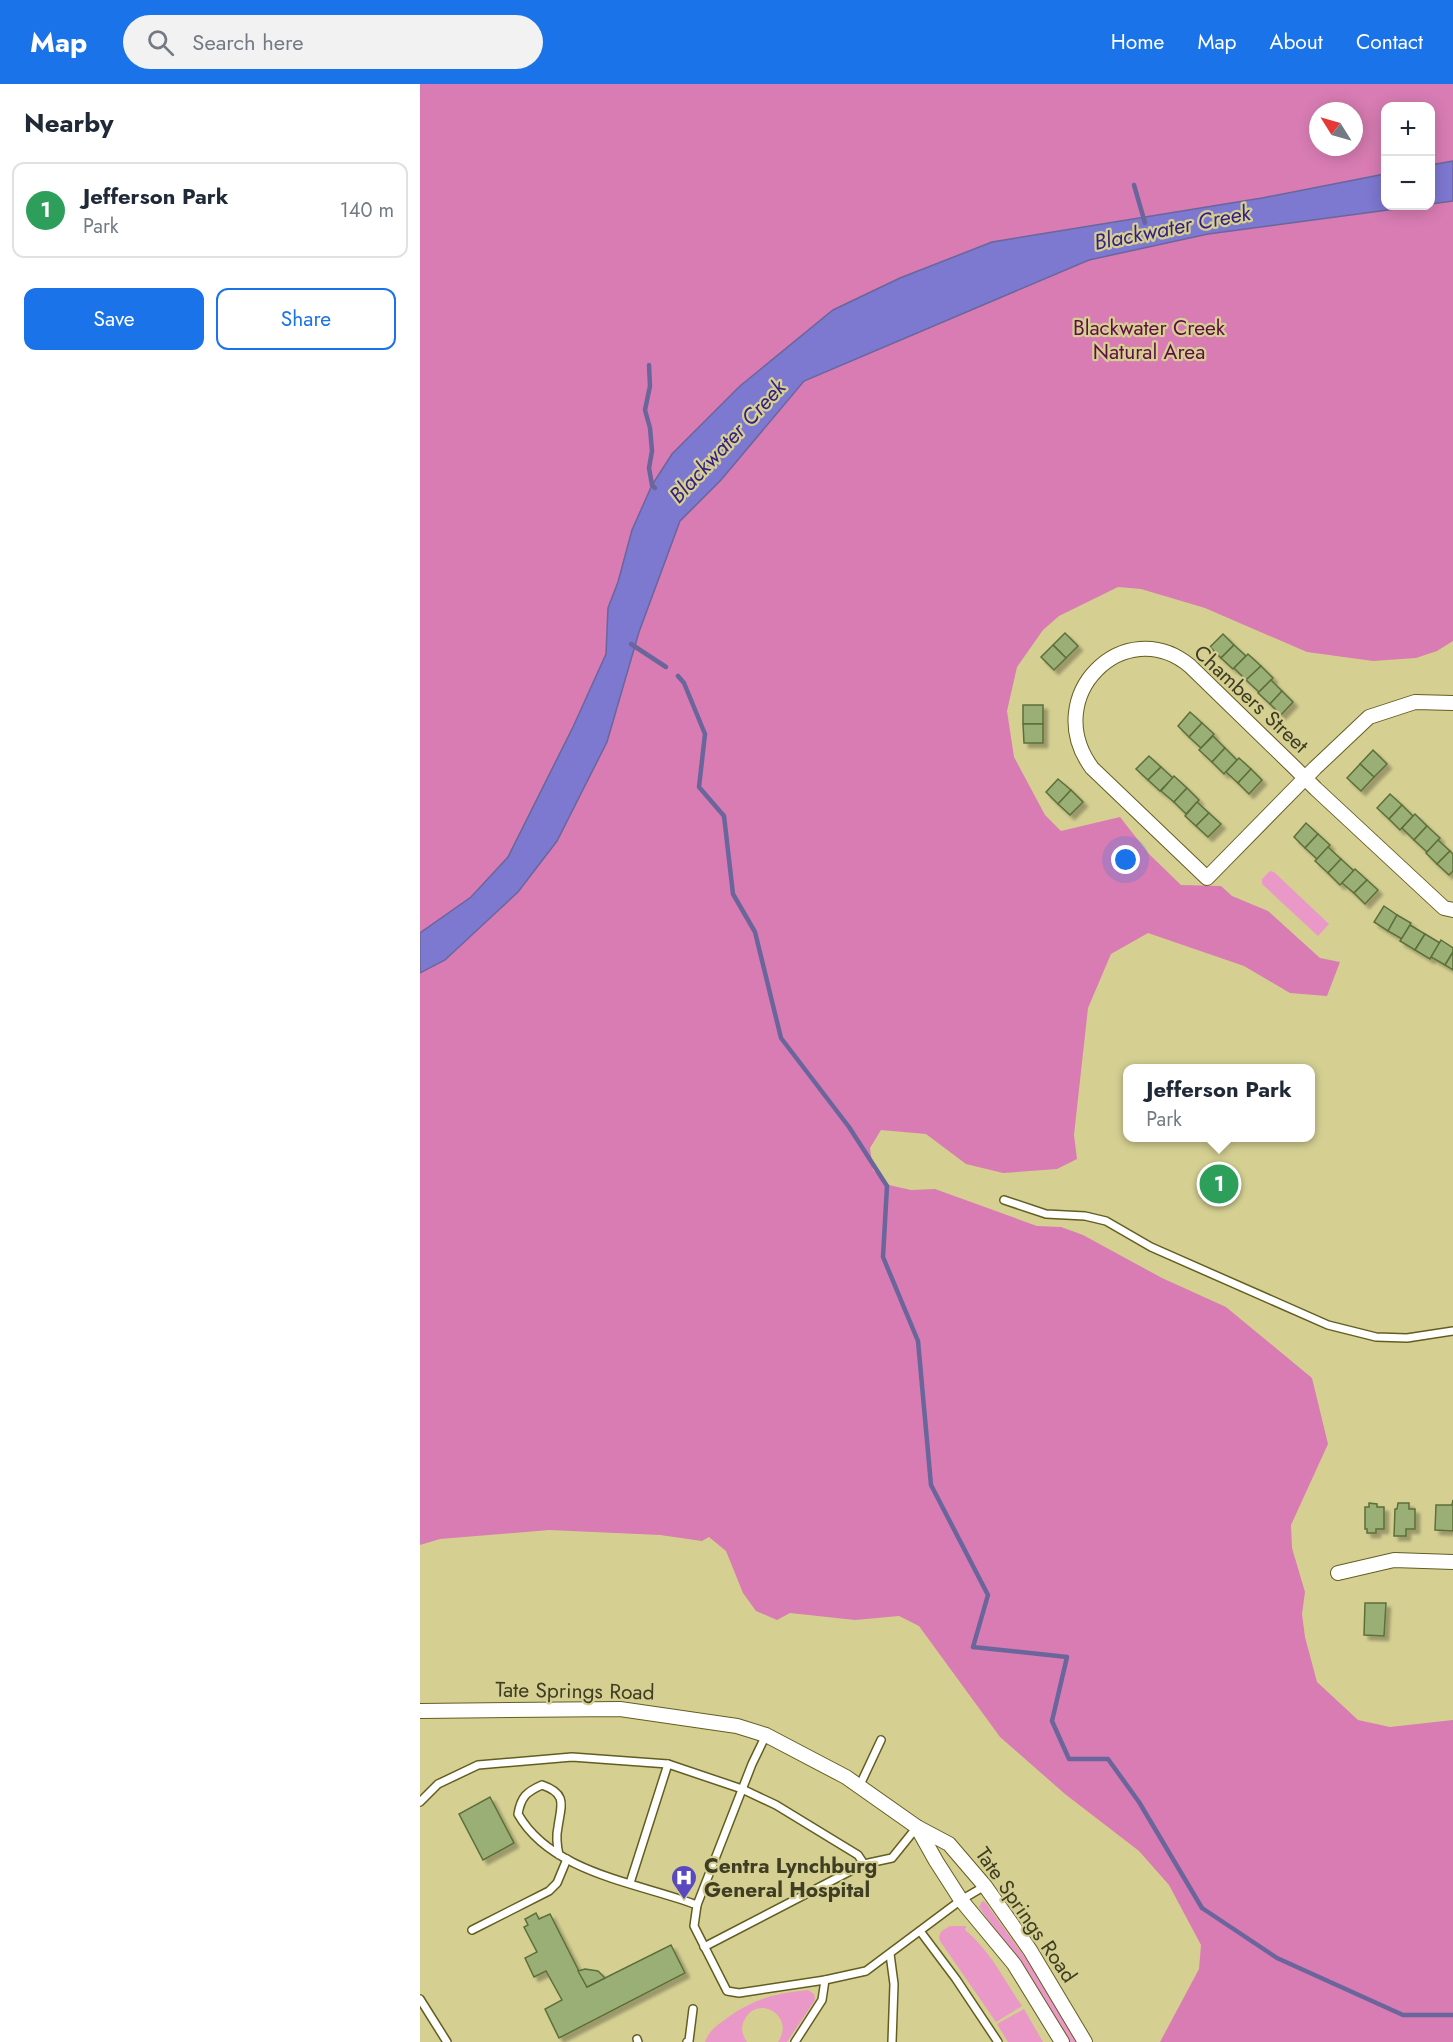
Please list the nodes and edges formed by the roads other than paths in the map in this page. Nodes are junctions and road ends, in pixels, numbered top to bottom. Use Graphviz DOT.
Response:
graph roads {
  1 [pos="1453,703"];
  2 [pos="1305,778"];
  3 [pos="1453,910"];
  4 [pos="1004,1200"];
  5 [pos="1453,1331"];
  6 [pos="1453,1562"];
  7 [pos="1338,1573"];
  8 [pos="420,1711"];
  9 [pos="766,1735"];
  10 [pos="881,1740"];
  11 [pos="668,1764"];
  12 [pos="859,1786"];
  13 [pos="742,1789"];
  14 [pos="420,1802"];
  15 [pos="917,1827"];
  16 [pos="559,1855"];
  17 [pos="567,1859"];
  18 [pos="864,1864"];
  19 [pos="630,1883"];
  20 [pos="985,1886"];
  21 [pos="962,1900"];
  22 [pos="698,1905"];
  23 [pos="472,1930"];
  24 [pos="920,1931"];
  25 [pos="704,1947"];
  26 [pos="890,1954"];
  27 [pos="825,1980"];
  28 [pos="420,1999"];
  29 [pos="693,2009"];
  30 [pos="688,2041"];
  31 [pos="447,2042"];
  32 [pos="795,2042"];
  33 [pos="892,2042"];
  34 [pos="998,2042"];
  35 [pos="1062,2042"];
  36 [pos="1085,2042"];
  1 -- 2 [label="street"];
  2 -- 2 [label="street, Chambers Street"];
  2 -- 3 [label="street, Chambers Street"];
  4 -- 5 [label="lane"];
  6 -- 7 [label="street"];
  8 -- 9 [label="street, Tate Springs Road"];
  9 -- 12 [label="street, Tate Springs Road"];
  9 -- 13 [label="lane"];
  10 -- 12 [label="lane"];
  11 -- 13 [label="lane"];
  11 -- 14 [label="lane"];
  11 -- 19 [label="lane"];
  12 -- 15 [label="street, Tate Springs Road"];
  13 -- 18 [label="lane"];
  13 -- 22 [label="lane"];
  15 -- 18 [label="lane"];
  15 -- 20 [label="street, Tate Springs Road"];
  15 -- 21 [label="street, Tate Springs Road"];
  16 -- 16 [label="lane"];
  16 -- 17 [label="lane"];
  17 -- 19 [label="lane"];
  17 -- 23 [label="lane"];
  18 -- 25 [label="lane"];
  19 -- 22 [label="lane"];
  20 -- 21 [label="lane"];
  20 -- 36 [label="street, Tate Springs Road"];
  21 -- 24 [label="lane"];
  21 -- 35 [label="street, Tate Springs Road"];
  22 -- 25 [label="lane"];
  24 -- 26 [label="lane"];
  24 -- 34 [label="lane"];
  25 -- 27 [label="lane"];
  26 -- 27 [label="lane"];
  26 -- 33 [label="lane"];
  27 -- 32 [label="lane"];
  28 -- 31 [label="lane"];
  29 -- 30 [label="lane"];
}
